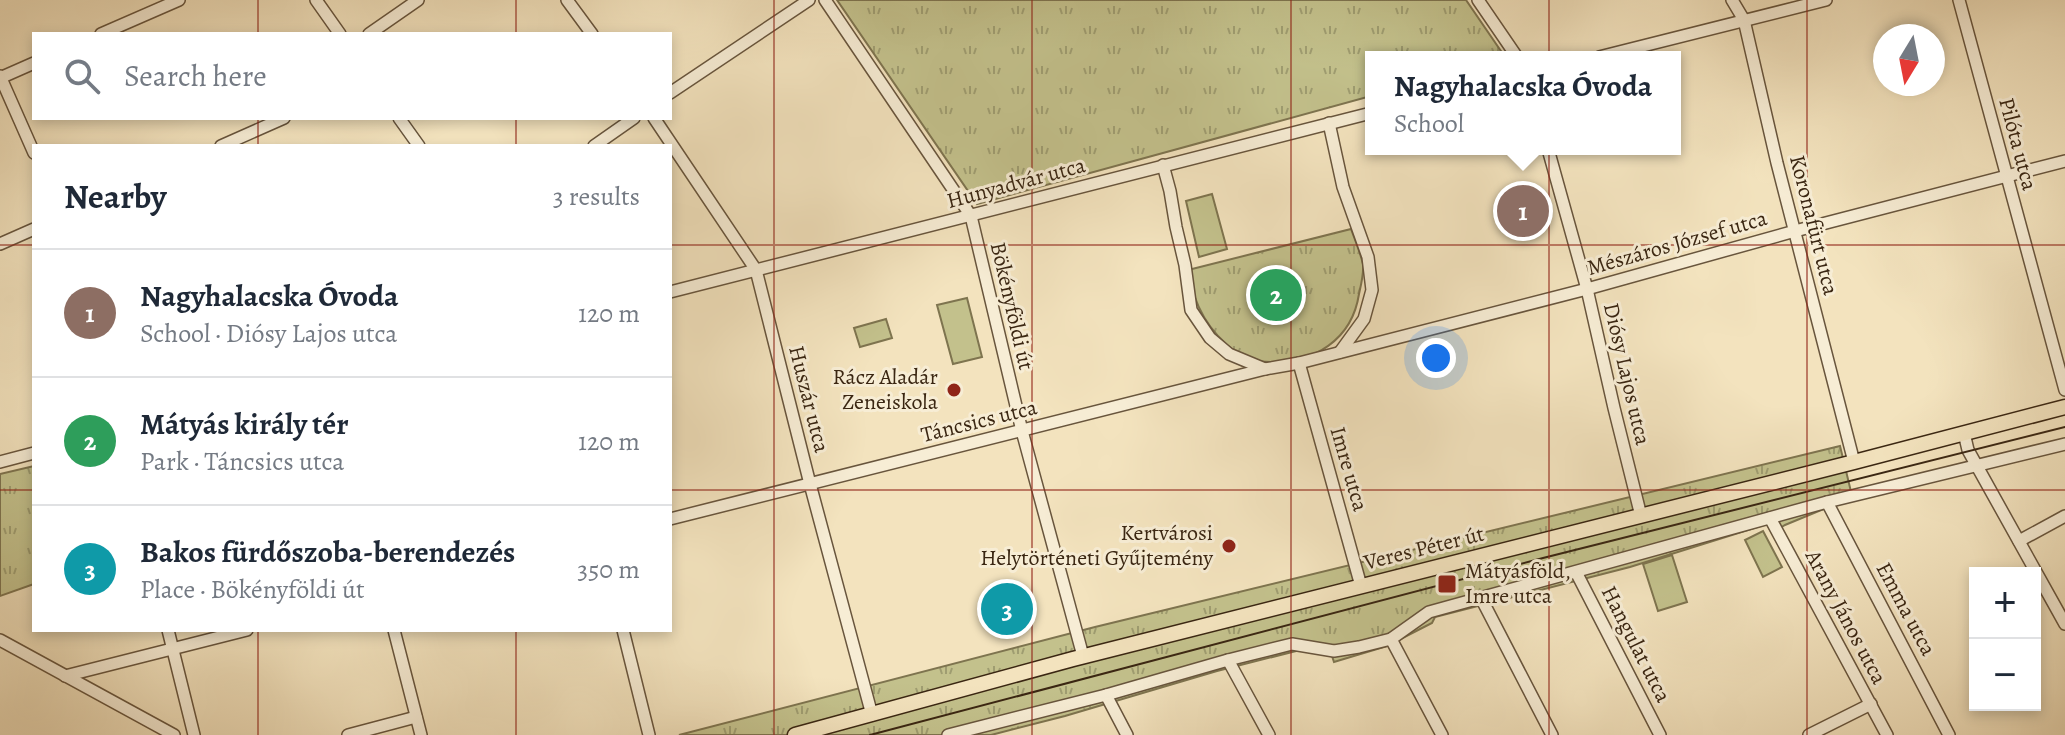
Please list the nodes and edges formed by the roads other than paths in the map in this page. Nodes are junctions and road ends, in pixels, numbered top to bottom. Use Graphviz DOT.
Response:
graph roads {
  1 [pos="179,0"];
  2 [pos="316,0"];
  3 [pos="418,0"];
  4 [pos="567,0"];
  5 [pos="809,0"];
  6 [pos="825,0"];
  7 [pos="1478,0"];
  8 [pos="1732,0"];
  9 [pos="1826,0"];
  10 [pos="1959,0"];
  11 [pos="1744,20"];
  12 [pos="106,32"];
  13 [pos="339,32"];
  14 [pos="372,32"];
  15 [pos="591,32"];
  16 [pos="1513,51"];
  17 [pos="1623,51"];
  18 [pos="32,64"];
  19 [pos="0,77"];
  20 [pos="672,92"];
  21 [pos="1365,114"];
  22 [pos="280,120"];
  23 [pos="400,120"];
  24 [pos="631,120"];
  25 [pos="655,120"];
  26 [pos="1329,123"];
  27 [pos="226,144"];
  28 [pos="418,144"];
  29 [pos="597,144"];
  30 [pos="671,144"];
  31 [pos="672,145"];
  32 [pos="32,149"];
  33 [pos="1550,155"];
  34 [pos="2065,161"];
  35 [pos="1163,165"];
  36 [pos="2005,176"];
  37 [pos="971,216"];
  38 [pos="32,230"];
  39 [pos="1795,231"];
  40 [pos="0,244"];
  41 [pos="756,270"];
  42 [pos="1587,289"];
  43 [pos="672,291"];
  44 [pos="1339,352"];
  45 [pos="1299,363"];
  46 [pos="1265,369"];
  47 [pos="2065,390"];
  48 [pos="2065,407"];
  49 [pos="1022,431"];
  50 [pos="1964,433"];
  51 [pos="2065,444"];
  52 [pos="32,454"];
  53 [pos="0,462"];
  54 [pos="1854,462"];
  55 [pos="1976,464"];
  56 [pos="810,484"];
  57 [pos="1827,502"];
  58 [pos="1641,516"];
  59 [pos="2065,516"];
  60 [pos="672,518"];
  61 [pos="1770,518"];
  62 [pos="2019,541"];
  63 [pos="1576,572"];
  64 [pos="1361,586"];
  65 [pos="1481,598"];
  66 [pos="2065,624"];
  67 [pos="168,632"];
  68 [pos="239,632"];
  69 [pos="395,632"];
  70 [pos="623,632"];
  71 [pos="1391,639"];
  72 [pos="0,640"];
  73 [pos="172,649"];
  74 [pos="1083,656"];
  75 [pos="1228,660"];
  76 [pos="65,676"];
  77 [pos="1106,695"];
  78 [pos="1871,704"];
  79 [pos="872,715"];
  80 [pos="416,717"];
  81 [pos="988,730"];
  82 [pos="174,735"];
  83 [pos="194,735"];
  84 [pos="348,735"];
  85 [pos="421,735"];
  86 [pos="649,735"];
  87 [pos="795,735"];
  88 [pos="948,735"];
  89 [pos="1127,735"];
  90 [pos="1269,735"];
  91 [pos="1442,735"];
  92 [pos="1552,735"];
  93 [pos="1660,735"];
  94 [pos="1809,735"];
  95 [pos="1887,735"];
  96 [pos="1949,735"];
  1 -- 12 [label="street"];
  2 -- 13 [label="street"];
  3 -- 14 [label="street"];
  4 -- 15 [label="street"];
  5 -- 20 [label="street"];
  6 -- 37 [label="street, Bökényföldi út"];
  7 -- 16 [label="street"];
  8 -- 11 [label="street, Koronafürt utca"];
  9 -- 11 [label="street"];
  10 -- 36 [label="street, Pilóta utca"];
  11 -- 17 [label="street"];
  11 -- 39 [label="street, Koronafürt utca"];
  18 -- 19 [label="street"];
  19 -- 32 [label="street"];
  21 -- 26 [label="street, Hunyadvár utca"];
  22 -- 27 [label="street"];
  23 -- 28 [label="street"];
  24 -- 29 [label="street"];
  25 -- 30 [label="street, Huszár utca"];
  26 -- 35 [label="street, Hunyadvár utca"];
  26 -- 44 [label="street"];
  31 -- 41 [label="street, Huszár utca"];
  33 -- 42 [label="street, Diósy Lajos utca"];
  34 -- 36 [label="street, Mészáros József utca"];
  35 -- 37 [label="street, Hunyadvár utca"];
  35 -- 46 [label="street"];
  36 -- 39 [label="street, Mészáros József utca"];
  36 -- 47 [label="street, Pilóta utca"];
  37 -- 41 [label="street, Hunyadvár utca"];
  37 -- 49 [label="street, Bökényföldi út"];
  38 -- 40 [label="street"];
  39 -- 42 [label="street, Mészáros József utca"];
  39 -- 54 [label="street, Koronafürt utca"];
  41 -- 43 [label="street, Hunyadvár utca"];
  41 -- 56 [label="street, Huszár utca"];
  42 -- 44 [label="street, Mészáros József utca"];
  42 -- 58 [label="street, Diósy Lajos utca"];
  44 -- 45 [label="street, Mészáros József utca"];
  45 -- 46 [label="street, Táncsics utca"];
  45 -- 64 [label="street, Imre utca"];
  46 -- 49 [label="street, Táncsics utca"];
  48 -- 50 [label="main road, Veres Péter út"];
  49 -- 56 [label="street, Táncsics utca"];
  49 -- 74 [label="street, Bökényföldi út"];
  50 -- 54 [label="main road, Veres Péter út"];
  50 -- 55 [label="street"];
  51 -- 55 [label="street"];
  52 -- 53 [label="street"];
  54 -- 58 [label="main road, Veres Péter út"];
  55 -- 57 [label="street"];
  55 -- 62 [label="street"];
  56 -- 60 [label="street, Táncsics utca"];
  56 -- 79 [label="street, Huszár utca"];
  57 -- 61 [label="street"];
  57 -- 96 [label="street, Emma utca"];
  58 -- 64 [label="main road, Veres Péter út"];
  59 -- 62 [label="street"];
  61 -- 63 [label="street"];
  61 -- 78 [label="street, Arany János utca"];
  62 -- 66 [label="street"];
  63 -- 65 [label="street"];
  63 -- 93 [label="street, Hangulat utca"];
  64 -- 74 [label="main road, Veres Péter út"];
  65 -- 71 [label="street"];
  65 -- 92 [label="street"];
  67 -- 73 [label="street"];
  68 -- 73 [label="street"];
  69 -- 80 [label="street"];
  70 -- 86 [label="street"];
  71 -- 75 [label="street"];
  71 -- 91 [label="street"];
  72 -- 76 [label="street"];
  73 -- 76 [label="street"];
  73 -- 83 [label="street"];
  74 -- 79 [label="main road, Veres Péter út"];
  75 -- 77 [label="street"];
  75 -- 90 [label="street"];
  76 -- 82 [label="street"];
  77 -- 81 [label="street"];
  77 -- 89 [label="street"];
  78 -- 94 [label="street"];
  78 -- 95 [label="street, Arany János utca"];
  79 -- 87 [label="main road, Veres Péter út"];
  80 -- 84 [label="street"];
  80 -- 85 [label="street"];
  81 -- 88 [label="street"];
}
